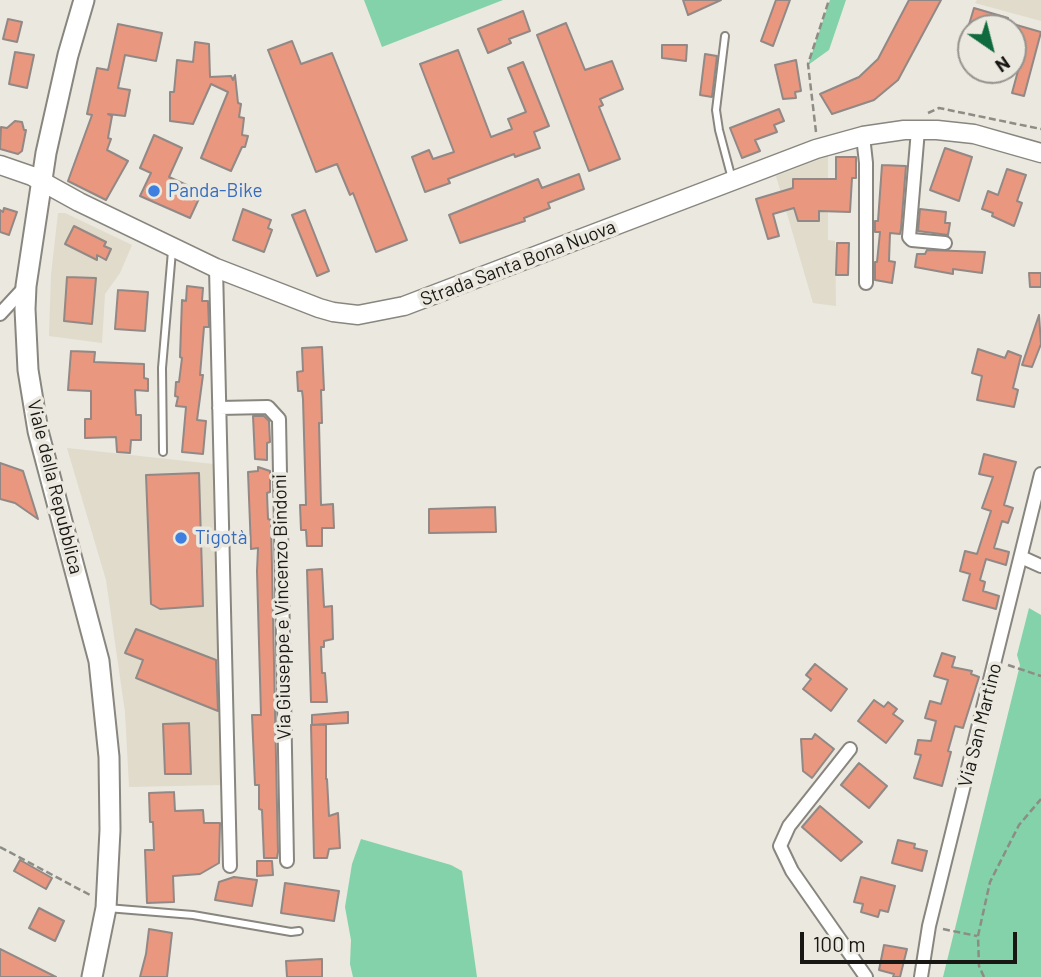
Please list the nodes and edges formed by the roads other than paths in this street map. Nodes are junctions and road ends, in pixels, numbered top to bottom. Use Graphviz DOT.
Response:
graph roads {
  1 [pos="83,0"];
  2 [pos="725,36"];
  3 [pos="918,130"];
  4 [pos="863,136"];
  5 [pos="1041,153"];
  6 [pos="0,165"];
  7 [pos="733,180"];
  8 [pos="41,181"];
  9 [pos="946,243"];
  10 [pos="173,249"];
  11 [pos="216,268"];
  12 [pos="866,283"];
  13 [pos="26,286"];
  14 [pos="0,314"];
  15 [pos="219,408"];
  16 [pos="163,452"];
  17 [pos="1041,474"];
  18 [pos="1021,557"];
  19 [pos="1041,566"];
  20 [pos="850,750"];
  21 [pos="287,861"];
  22 [pos="230,866"];
  23 [pos="99,902"];
  24 [pos="299,931"];
  25 [pos="92,977"];
  26 [pos="866,977"];
  27 [pos="921,977"];
  1 -- 8 [label="main road, Viale della Repubblica"];
  2 -- 7 [label="lane"];
  3 -- 4 [label="street, Strada Santa Bona Nuova"];
  3 -- 5 [label="street, Strada Santa Bona Nuova"];
  3 -- 9 [label="street"];
  4 -- 7 [label="street, Strada Santa Bona Nuova"];
  4 -- 12 [label="street"];
  6 -- 8 [label="street, Strada Santa Bona Nuova"];
  7 -- 11 [label="street, Strada Santa Bona Nuova"];
  8 -- 10 [label="street, Strada Santa Bona Nuova"];
  8 -- 13 [label="main road, Viale della Repubblica"];
  10 -- 11 [label="street, Strada Santa Bona Nuova"];
  10 -- 16 [label="lane"];
  11 -- 15 [label="street"];
  13 -- 14 [label="street"];
  13 -- 23 [label="main road, Viale della Repubblica"];
  15 -- 21 [label="street, Via Giuseppe e Vincenzo Bindoni"];
  15 -- 22 [label="street"];
  17 -- 18 [label="street, Via San Martino"];
  18 -- 19 [label="street"];
  18 -- 27 [label="street, Via San Martino"];
  20 -- 26 [label="street"];
  23 -- 24 [label="lane"];
  23 -- 25 [label="main road, Viale della Repubblica"];
}
